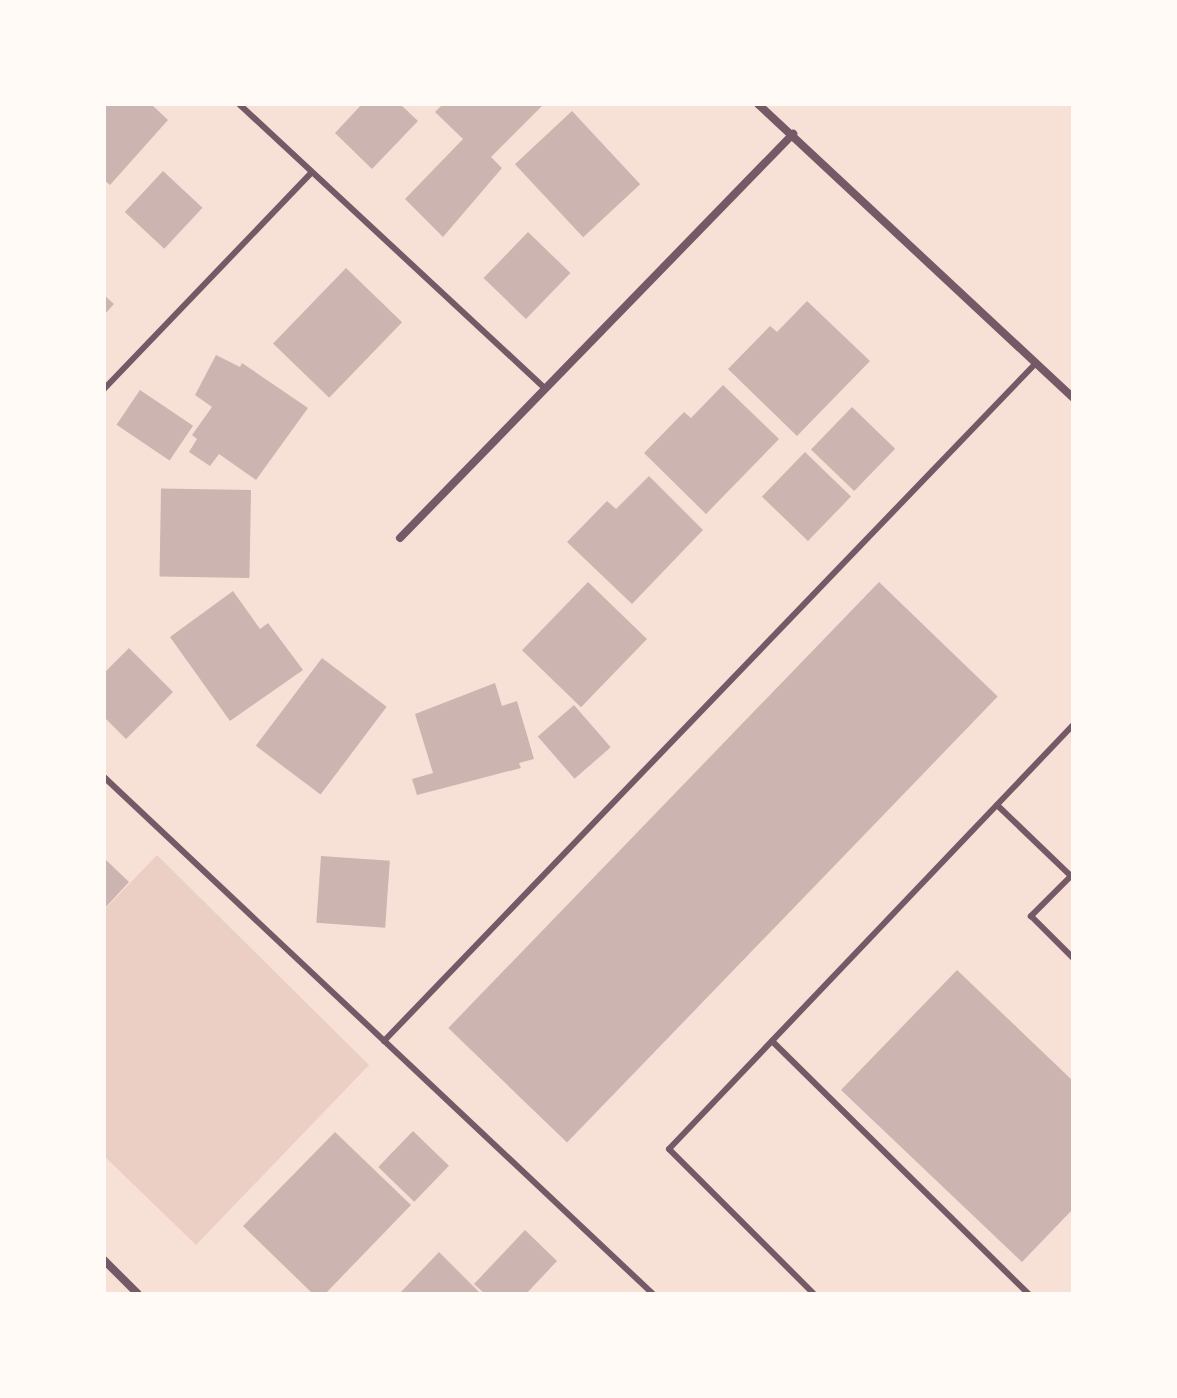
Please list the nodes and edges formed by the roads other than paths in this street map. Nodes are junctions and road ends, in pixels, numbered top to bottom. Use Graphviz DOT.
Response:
graph roads {
  1 [pos="239,104"];
  2 [pos="758,104"];
  3 [pos="793,134"];
  4 [pos="311,173"];
  5 [pos="1036,363"];
  6 [pos="544,387"];
  7 [pos="104,389"];
  8 [pos="1073,398"];
  9 [pos="400,538"];
  10 [pos="1073,725"];
  11 [pos="104,777"];
  12 [pos="997,805"];
  13 [pos="1072,875"];
  14 [pos="1073,958"];
  15 [pos="384,1041"];
  16 [pos="772,1041"];
  17 [pos="104,1260"];
  18 [pos="138,1294"];
  19 [pos="653,1294"];
  20 [pos="814,1294"];
  21 [pos="1029,1294"];
  1 -- 4 [label="lane"];
  2 -- 3 [label="street"];
  3 -- 5 [label="street"];
  3 -- 6 [label="street"];
  4 -- 6 [label="lane"];
  4 -- 7 [label="lane"];
  5 -- 8 [label="street"];
  5 -- 15 [label="lane"];
  6 -- 9 [label="street"];
  10 -- 12 [label="lane"];
  11 -- 15 [label="lane"];
  12 -- 13 [label="lane"];
  12 -- 16 [label="lane"];
  13 -- 14 [label="lane"];
  15 -- 19 [label="lane"];
  16 -- 20 [label="lane"];
  16 -- 21 [label="lane"];
  17 -- 18 [label="street"];
}
